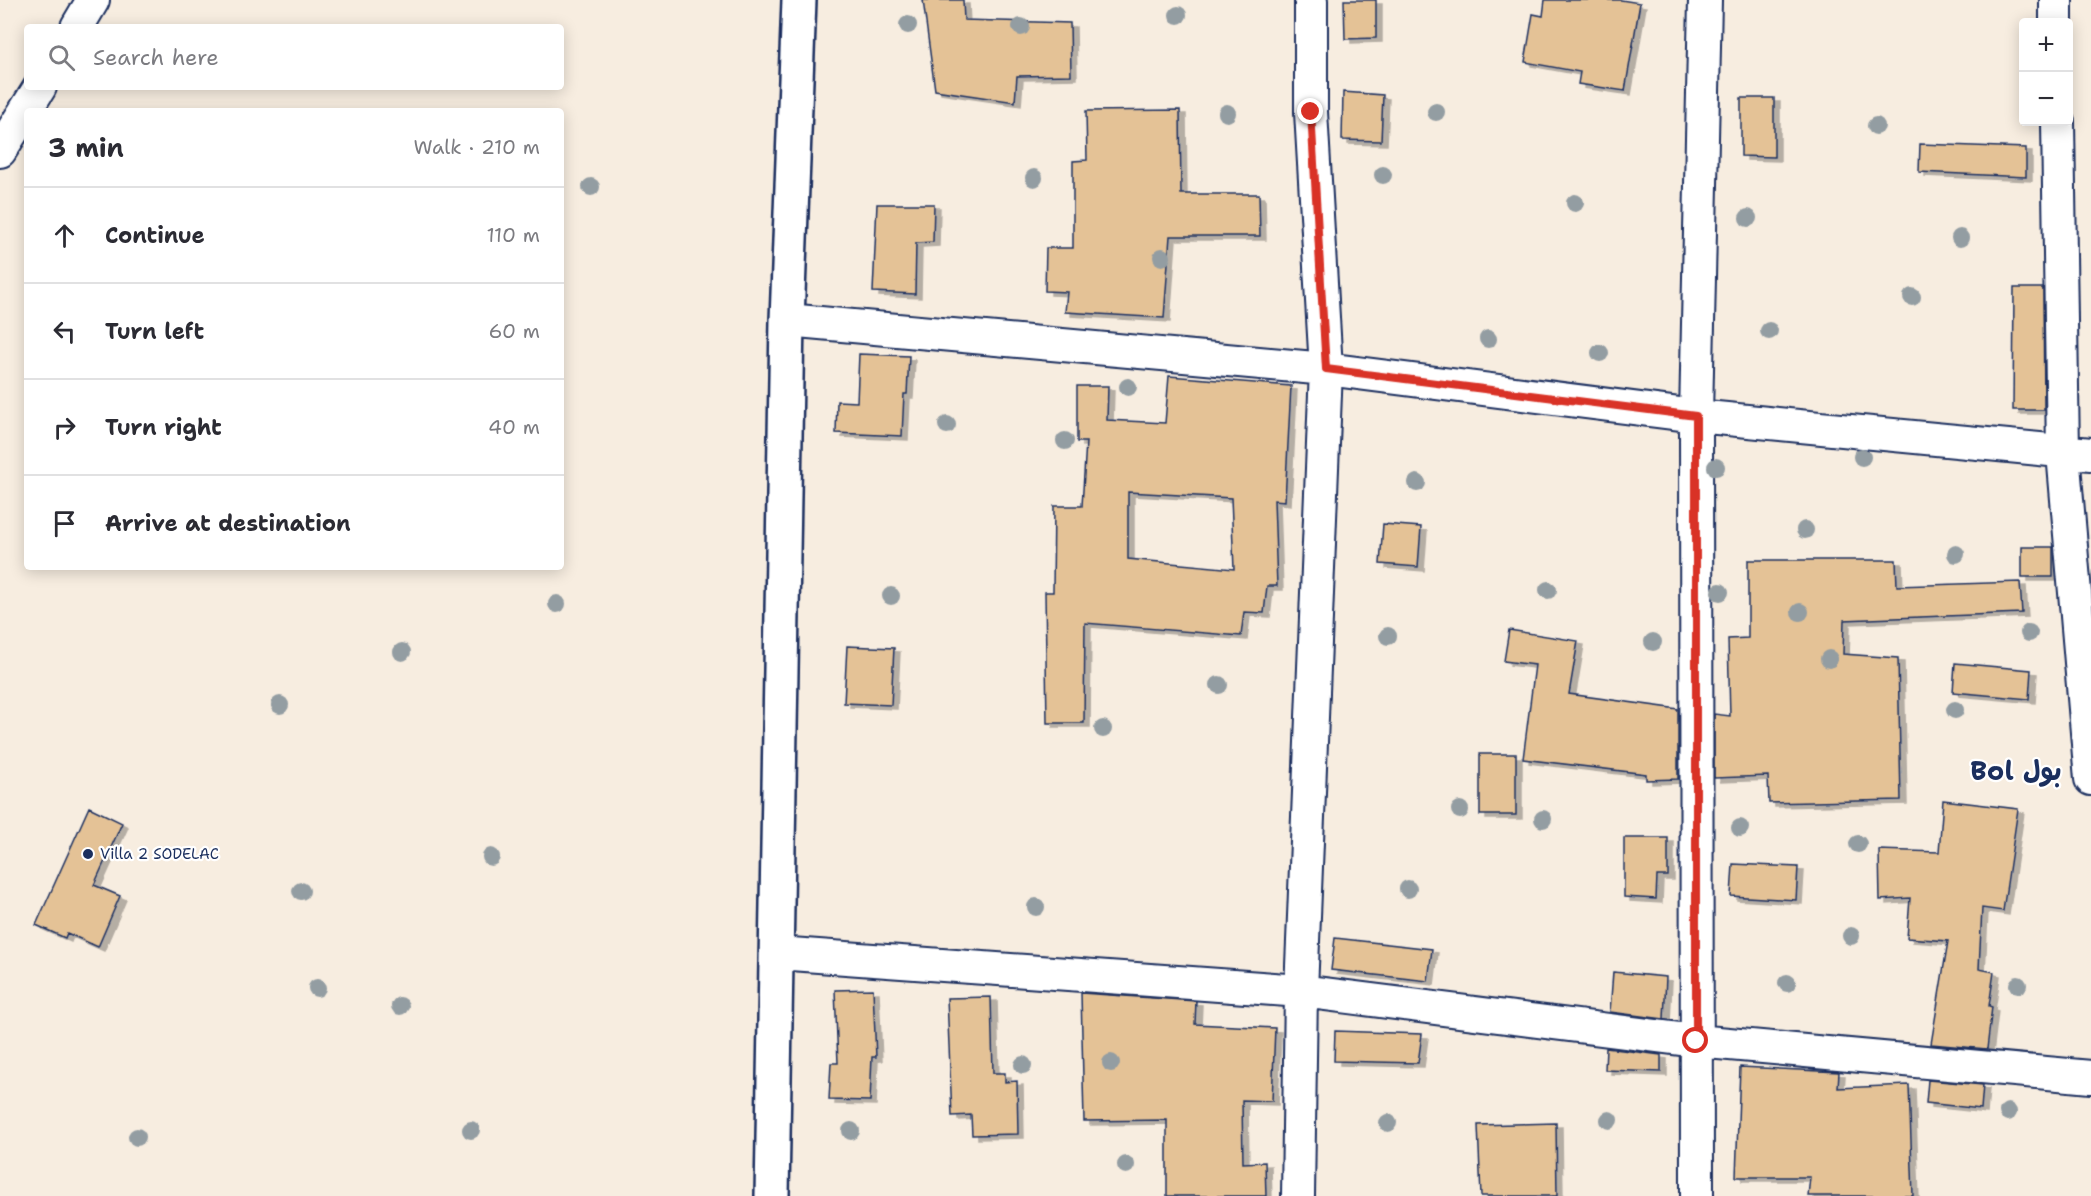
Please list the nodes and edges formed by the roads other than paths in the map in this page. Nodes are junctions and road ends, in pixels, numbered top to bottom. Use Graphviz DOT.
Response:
graph roads {
  1 [pos="93,0"];
  2 [pos="799,0"];
  3 [pos="1311,0"];
  4 [pos="1705,0"];
  5 [pos="2056,0"];
  6 [pos="2056,18"];
  7 [pos="78,24"];
  8 [pos="38,90"];
  9 [pos="27,108"];
  10 [pos="24,113"];
  11 [pos="2058,126"];
  12 [pos="0,151"];
  13 [pos="787,320"];
  14 [pos="1326,369"];
  15 [pos="1696,416"];
  16 [pos="2077,454"];
  17 [pos="2091,779"];
  18 [pos="777,952"];
  19 [pos="1300,991"];
  20 [pos="1696,1041"];
  21 [pos="2091,1077"];
  22 [pos="772,1196"];
  23 [pos="1298,1196"];
  24 [pos="1697,1196"];
  1 -- 7 [label="street"];
  2 -- 13 [label="street"];
  3 -- 14 [label="street"];
  4 -- 15 [label="street"];
  5 -- 6 [label="street"];
  8 -- 9 [label="street"];
  10 -- 12 [label="street"];
  11 -- 16 [label="street"];
  13 -- 14 [label="street"];
  13 -- 18 [label="street"];
  14 -- 15 [label="street"];
  14 -- 19 [label="street"];
  15 -- 16 [label="street"];
  15 -- 20 [label="street"];
  16 -- 17 [label="street"];
  18 -- 19 [label="street"];
  18 -- 22 [label="street"];
  19 -- 20 [label="street"];
  19 -- 23 [label="street"];
  20 -- 21 [label="street"];
  20 -- 24 [label="street"];
}
